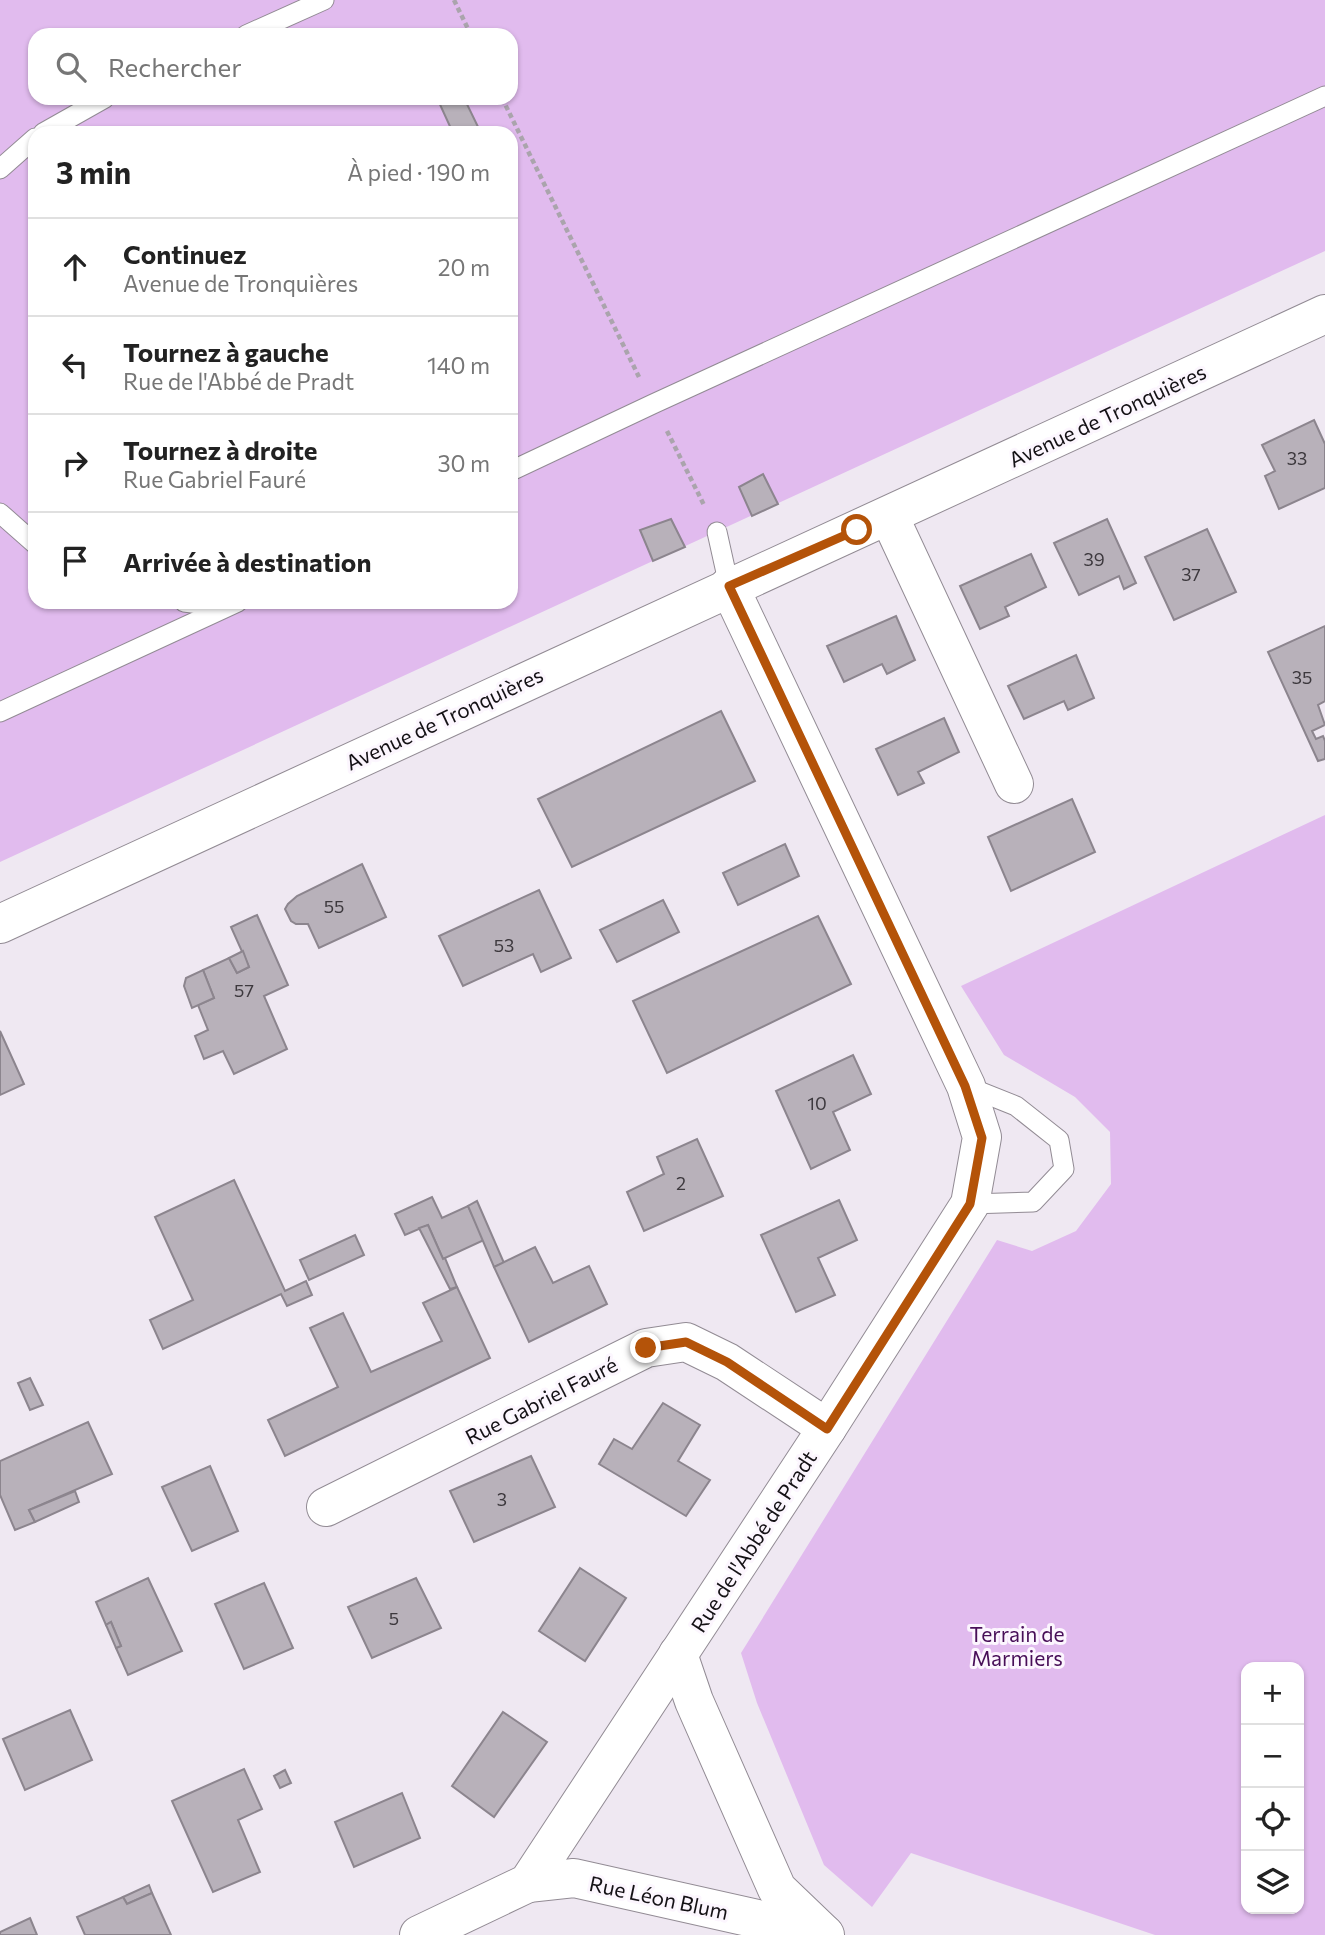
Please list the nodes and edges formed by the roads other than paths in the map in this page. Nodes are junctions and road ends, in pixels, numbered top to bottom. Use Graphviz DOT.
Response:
graph roads {
  1 [pos="324,0"];
  2 [pos="262,28"];
  3 [pos="1325,96"];
  4 [pos="93,105"];
  5 [pos="55,126"];
  6 [pos="28,144"];
  7 [pos="0,169"];
  8 [pos="1325,314"];
  9 [pos="518,468"];
  10 [pos="0,513"];
  11 [pos="889,516"];
  12 [pos="718,532"];
  13 [pos="28,538"];
  14 [pos="729,586"];
  15 [pos="223,609"];
  16 [pos="0,712"];
  17 [pos="1014,784"];
  18 [pos="0,924"];
  19 [pos="965,1086"];
  20 [pos="970,1204"];
  21 [pos="827,1429"];
  22 [pos="326,1507"];
  23 [pos="678,1654"];
  24 [pos="528,1882"];
  25 [pos="419,1935"];
  26 [pos="827,1935"];
  1 -- 2 [label="lane"];
  3 -- 9 [label="lane"];
  4 -- 5 [label="lane"];
  6 -- 7 [label="lane"];
  8 -- 11 [label="street, Avenue de Tronquières"];
  10 -- 13 [label="lane"];
  11 -- 14 [label="street, Avenue de Tronquières"];
  11 -- 17 [label="street"];
  12 -- 14 [label="lane"];
  14 -- 18 [label="street, Avenue de Tronquières"];
  14 -- 19 [label="street, Rue de l'Abbé de Pradt"];
  15 -- 16 [label="lane"];
  19 -- 20 [label="street, Rue de l'Abbé de Pradt"];
  19 -- 20 [label="lane"];
  20 -- 21 [label="street, Rue de l'Abbé de Pradt"];
  21 -- 22 [label="street, Rue Gabriel Fauré"];
  21 -- 23 [label="street, Rue de l'Abbé de Pradt"];
  23 -- 24 [label="street, Rue de l'Abbé de Pradt"];
  23 -- 26 [label="street"];
  24 -- 25 [label="street"];
  24 -- 26 [label="street, Rue Léon Blum"];
}
